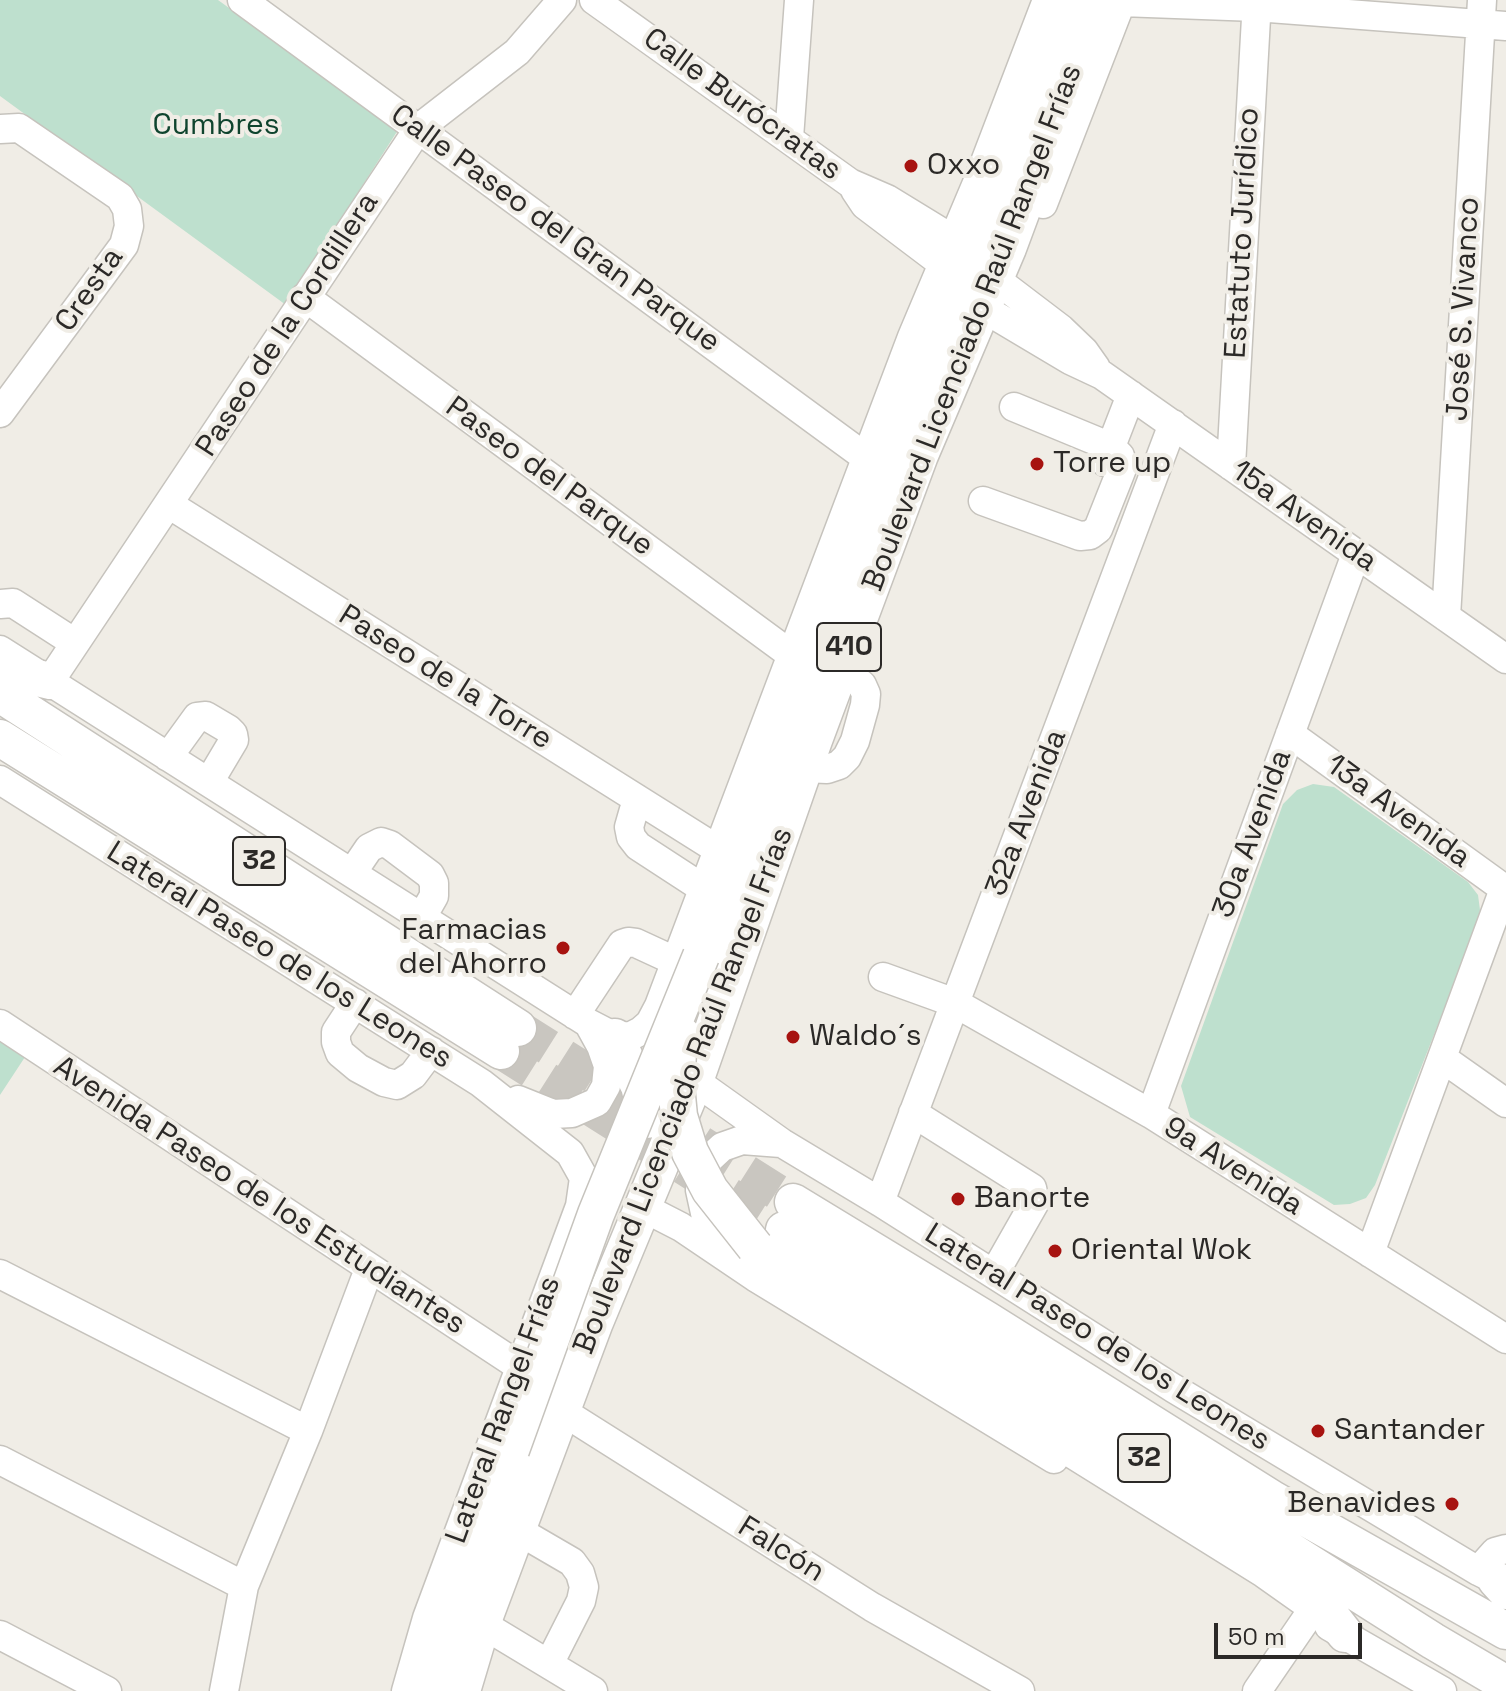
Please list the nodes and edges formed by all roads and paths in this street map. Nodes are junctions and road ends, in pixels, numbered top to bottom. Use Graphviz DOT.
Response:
graph roads {
  1 [pos="242,0"];
  2 [pos="562,0"];
  3 [pos="594,0"];
  4 [pos="799,0"];
  5 [pos="1047,0"];
  6 [pos="1073,0"];
  7 [pos="1114,1"];
  8 [pos="1256,4"];
  9 [pos="1489,17"];
  10 [pos="419,128"];
  11 [pos="0,129"];
  12 [pos="789,138"];
  13 [pos="977,183"];
  14 [pos="973,267"];
  15 [pos="305,297"];
  16 [pos="912,337"];
  17 [pos="1131,395"];
  18 [pos="1014,407"];
  19 [pos="0,413"];
  20 [pos="1173,424"];
  21 [pos="1111,447"];
  22 [pos="868,459"];
  23 [pos="1231,466"];
  24 [pos="983,501"];
  25 [pos="170,505"];
  26 [pos="1086,507"];
  27 [pos="1356,554"];
  28 [pos="0,604"];
  29 [pos="1446,617"];
  30 [pos="1506,627"];
  31 [pos="1481,641"];
  32 [pos="75,643"];
  33 [pos="0,650"];
  34 [pos="793,656"];
  35 [pos="1506,659"];
  36 [pos="841,668"];
  37 [pos="0,669"];
  38 [pos="50,681"];
  39 [pos="0,694"];
  40 [pos="1290,734"];
  41 [pos="0,738"];
  42 [pos="810,754"];
  43 [pos="168,757"];
  44 [pos="0,780"];
  45 [pos="209,782"];
  46 [pos="637,799"];
  47 [pos="720,851"];
  48 [pos="352,873"];
  49 [pos="704,889"];
  50 [pos="1505,890"];
  51 [pos="422,917"];
  52 [pos="688,959"];
  53 [pos="883,977"];
  54 [pos="355,1003"];
  55 [pos="955,1003"];
  56 [pos="659,1006"];
  57 [pos="716,1021"];
  58 [pos="0,1024"];
  59 [pos="593,1025"];
  60 [pos="431,1051"];
  61 [pos="1442,1058"];
  62 [pos="695,1081"];
  63 [pos="481,1083"];
  64 [pos="1506,1103"];
  65 [pos="913,1113"];
  66 [pos="1151,1114"];
  67 [pos="553,1138"];
  68 [pos="782,1143"];
  69 [pos="646,1196"];
  70 [pos="880,1202"];
  71 [pos="772,1239"];
  72 [pos="1370,1253"];
  73 [pos="369,1269"];
  74 [pos="0,1274"];
  75 [pos="994,1274"];
  76 [pos="539,1310"];
  77 [pos="595,1322"];
  78 [pos="1506,1339"];
  79 [pos="519,1366"];
  80 [pos="554,1407"];
  81 [pos="308,1431"];
  82 [pos="0,1460"];
  83 [pos="520,1522"];
  84 [pos="1499,1575"];
  85 [pos="244,1586"];
  86 [pos="1309,1615"];
  87 [pos="482,1624"];
  88 [pos="1506,1631"];
  89 [pos="1345,1634"];
  90 [pos="0,1635"];
  91 [pos="549,1664"];
  92 [pos="1506,1684"];
  93 [pos="1423,1686"];
  94 [pos="107,1691"];
  95 [pos="224,1691"];
  96 [pos="406,1691"];
  97 [pos="429,1691"];
  98 [pos="462,1691"];
  99 [pos="593,1691"];
  100 [pos="1020,1691"];
  101 [pos="1257,1691"];
  1 -- 10 [label="street, Calle Paseo del Gran Parque"];
  2 -- 10 [label="street, Paseo de la Cordillera"];
  3 -- 12 [label="street, Calle Burócratas"];
  4 -- 12 [label="street"];
  5 -- 13 [label="street"];
  6 -- 14 [label="main road, Boulevard Licenciado Raúl Rangel Frías / 410"];
  7 -- 8 [label="street"];
  7 -- 14 [label="main road, Boulevard Licenciado Raúl Rangel Frías / 410"];
  8 -- 9 [label="street"];
  8 -- 23 [label="street, Estatuto Jurídico"];
  9 -- 29 [label="street, José S. Vivanco"];
  10 -- 15 [label="street, Paseo de la Cordillera"];
  10 -- 22 [label="street, Calle Paseo del Gran Parque"];
  11 -- 19 [label="street, Cresta"];
  12 -- 14 [label="street, Calle Burócratas"];
  13 -- 14 [label="main road"];
  14 -- 16 [label="main road"];
  14 -- 17 [label="street, 15a Avenida"];
  14 -- 36 [label="main road, Boulevard Licenciado Raúl Rangel Frías / 410"];
  14 -- 52 [label="main road, Boulevard Licenciado Raúl Rangel Frías / 410"];
  15 -- 25 [label="street, Paseo de la Cordillera"];
  15 -- 34 [label="street, Paseo del Parque"];
  16 -- 22 [label="street"];
  17 -- 20 [label="street, 15a Avenida"];
  17 -- 21 [label="street"];
  18 -- 21 [label="street"];
  20 -- 23 [label="street, 15a Avenida"];
  20 -- 55 [label="street, 32a Avenida"];
  21 -- 24 [label="street"];
  21 -- 26 [label="street"];
  22 -- 34 [label="street"];
  23 -- 27 [label="street, 15a Avenida"];
  25 -- 32 [label="street, Paseo de la Cordillera"];
  25 -- 46 [label="street, Paseo de la Torre"];
  27 -- 29 [label="street, 15a Avenida"];
  27 -- 40 [label="street, 30a Avenida"];
  28 -- 32 [label="street"];
  29 -- 31 [label="street, 15a Avenida"];
  30 -- 31 [label="street"];
  31 -- 35 [label="street, 15a Avenida"];
  32 -- 38 [label="street, Paseo de la Cordillera"];
  33 -- 38 [label="street"];
  34 -- 47 [label="street"];
  36 -- 42 [label="main road, Boulevard Licenciado Raúl Rangel Frías / 410"];
  36 -- 42 [label="street"];
  37 -- 38 [label="main road"];
  38 -- 43 [label="street"];
  39 -- 41 [label="main road, 32"];
  40 -- 50 [label="street, 13a Avenida"];
  40 -- 66 [label="street, 30a Avenida"];
  42 -- 57 [label="main road, Boulevard Licenciado Raúl Rangel Frías / 410"];
  43 -- 45 [label="street"];
  43 -- 45 [label="street"];
  44 -- 54 [label="street, Lateral Paseo de los Leones"];
  45 -- 48 [label="street"];
  46 -- 47 [label="street, Paseo de la Torre"];
  46 -- 49 [label="street"];
  47 -- 49 [label="street"];
  48 -- 51 [label="street"];
  48 -- 51 [label="street"];
  49 -- 52 [label="street"];
  50 -- 61 [label="street"];
  51 -- 59 [label="street"];
  52 -- 56 [label="street"];
  52 -- 59 [label="street"];
  52 -- 71 [label="main road, bridge"];
  52 -- 97 [label="main road, Boulevard Licenciado Raúl Rangel Frías / 410, bridge"];
  53 -- 55 [label="street, 9a Avenida"];
  54 -- 60 [label="street, Lateral Paseo de los Leones"];
  54 -- 60 [label="street"];
  55 -- 65 [label="street, 32a Avenida"];
  55 -- 66 [label="street, 9a Avenida"];
  56 -- 57 [label="main road"];
  56 -- 59 [label="street"];
  57 -- 62 [label="main road, Boulevard Licenciado Raúl Rangel Frías / 410"];
  58 -- 73 [label="street, Avenida Paseo de los Estudiantes"];
  59 -- 63 [label="street"];
  59 -- 69 [label="main road"];
  60 -- 63 [label="street, Lateral Paseo de los Leones"];
  61 -- 64 [label="street"];
  61 -- 72 [label="street"];
  62 -- 68 [label="street, Lateral Paseo de los Leones"];
  62 -- 69 [label="main road, Boulevard Licenciado Raúl Rangel Frías / 410"];
  63 -- 67 [label="street, Lateral Paseo de los Leones"];
  65 -- 70 [label="street, 32a Avenida"];
  65 -- 75 [label="street"];
  66 -- 72 [label="street, 9a Avenida"];
  67 -- 76 [label="street, Lateral Rangel Frías"];
  68 -- 70 [label="street, Lateral Paseo de los Leones"];
  68 -- 71 [label="street"];
  69 -- 71 [label="street"];
  69 -- 77 [label="main road, Boulevard Licenciado Raúl Rangel Frías / 410"];
  70 -- 75 [label="street, Lateral Paseo de los Leones"];
  71 -- 86 [label="street"];
  71 -- 88 [label="main road, 32"];
  71 -- 89 [label="main road"];
  71 -- 92 [label="main road, 32"];
  72 -- 78 [label="street, 9a Avenida"];
  73 -- 79 [label="street, Avenida Paseo de los Estudiantes"];
  73 -- 81 [label="street"];
  74 -- 81 [label="street"];
  75 -- 84 [label="street, Lateral Paseo de los Leones"];
  76 -- 77 [label="main road"];
  76 -- 79 [label="street, Lateral Rangel Frías"];
  77 -- 80 [label="main road, Boulevard Licenciado Raúl Rangel Frías / 410"];
  79 -- 80 [label="main road"];
  79 -- 96 [label="street, Lateral Rangel Frías"];
  80 -- 83 [label="main road, Boulevard Licenciado Raúl Rangel Frías"];
  80 -- 100 [label="street, Falcón"];
  81 -- 85 [label="street"];
  82 -- 85 [label="street"];
  83 -- 87 [label="main road"];
  83 -- 91 [label="street"];
  85 -- 95 [label="street"];
  86 -- 89 [label="street"];
  86 -- 101 [label="street"];
  87 -- 91 [label="street"];
  87 -- 98 [label="main road"];
  89 -- 93 [label="street"];
  90 -- 94 [label="street"];
  91 -- 99 [label="street"];
}
